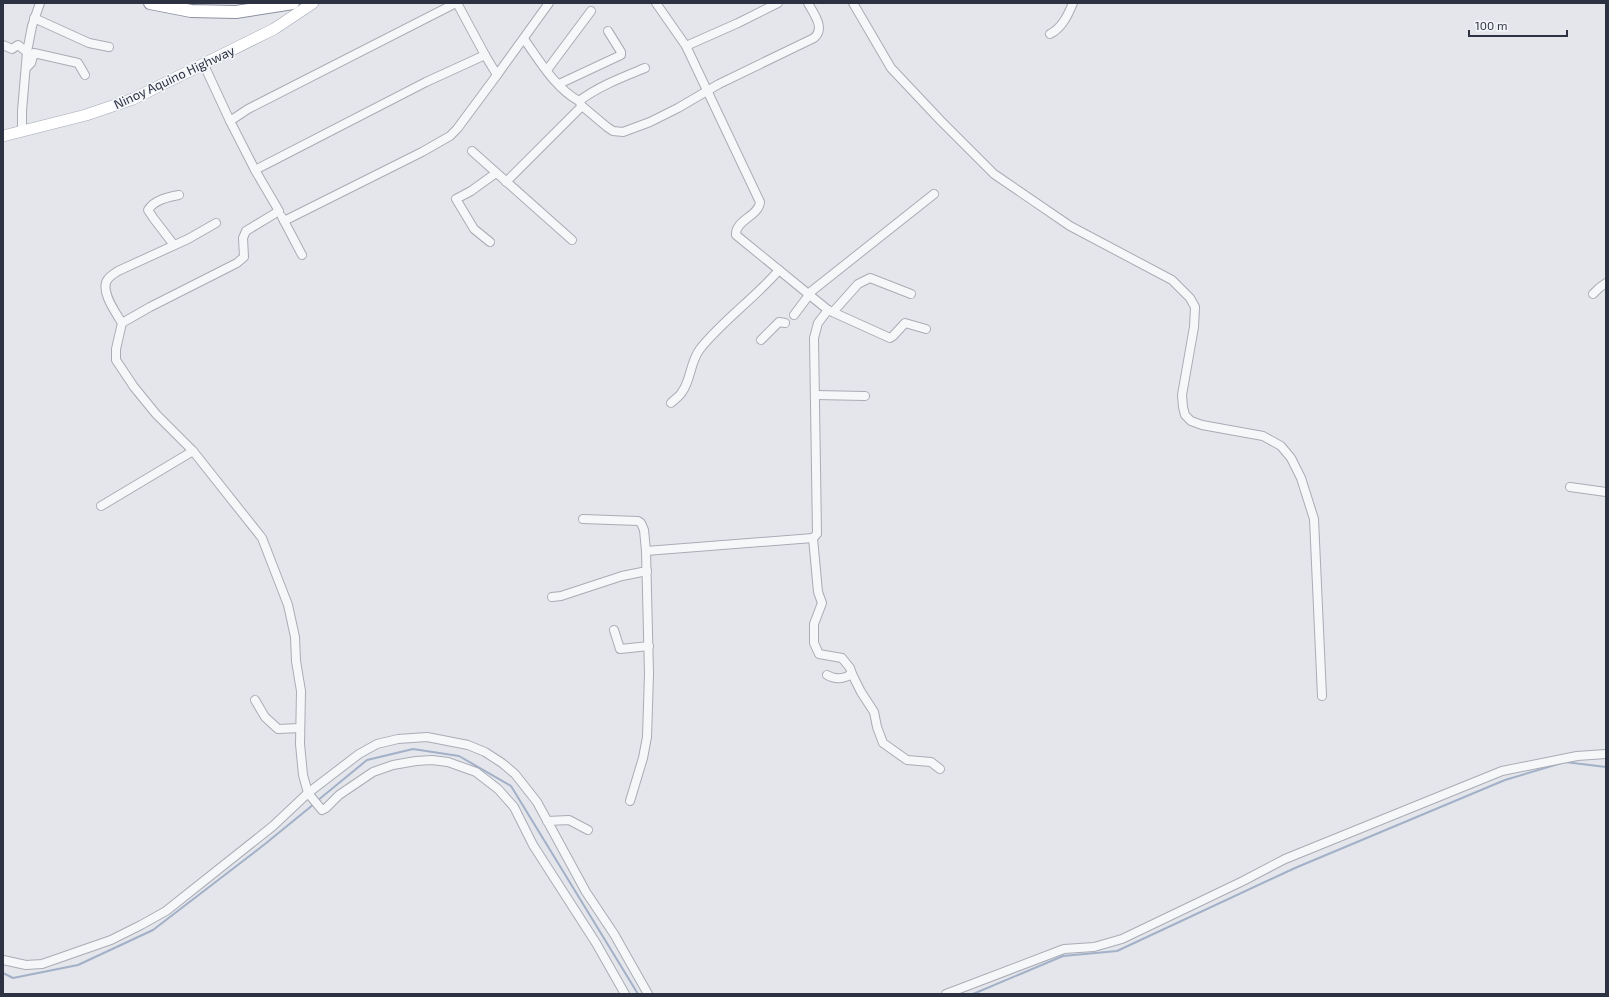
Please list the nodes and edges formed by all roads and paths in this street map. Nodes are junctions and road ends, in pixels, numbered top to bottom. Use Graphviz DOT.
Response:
graph roads {
  1 [pos="40,3"];
  2 [pos="293,3"];
  3 [pos="313,3"];
  4 [pos="456,3"];
  5 [pos="549,3"];
  6 [pos="656,3"];
  7 [pos="775,3"];
  8 [pos="808,3"];
  9 [pos="853,3"];
  10 [pos="1073,3"];
  11 [pos="154,4"];
  12 [pos="191,7"];
  13 [pos="591,11"];
  14 [pos="34,18"];
  15 [pos="608,32"];
  16 [pos="1050,34"];
  17 [pos="524,39"];
  18 [pos="3,44"];
  19 [pos="686,46"];
  20 [pos="109,47"];
  21 [pos="27,52"];
  22 [pos="485,55"];
  23 [pos="204,65"];
  24 [pos="26,68"];
  25 [pos="645,68"];
  26 [pos="547,70"];
  27 [pos="84,75"];
  28 [pos="497,75"];
  29 [pos="560,84"];
  30 [pos="708,91"];
  31 [pos="580,103"];
  32 [pos="230,121"];
  33 [pos="22,130"];
  34 [pos="3,136"];
  35 [pos="472,151"];
  36 [pos="256,170"];
  37 [pos="496,172"];
  38 [pos="506,182"];
  39 [pos="934,194"];
  40 [pos="179,196"];
  41 [pos="279,211"];
  42 [pos="284,221"];
  43 [pos="216,223"];
  44 [pos="572,240"];
  45 [pos="490,242"];
  46 [pos="174,245"];
  47 [pos="302,255"];
  48 [pos="779,270"];
  49 [pos="1606,283"];
  50 [pos="808,294"];
  51 [pos="911,294"];
  52 [pos="1593,294"];
  53 [pos="831,311"];
  54 [pos="794,315"];
  55 [pos="122,323"];
  56 [pos="785,323"];
  57 [pos="926,329"];
  58 [pos="761,340"];
  59 [pos="816,395"];
  60 [pos="865,396"];
  61 [pos="671,403"];
  62 [pos="193,451"];
  63 [pos="1570,487"];
  64 [pos="1606,492"];
  65 [pos="101,506"];
  66 [pos="583,519"];
  67 [pos="813,538"];
  68 [pos="646,551"];
  69 [pos="647,571"];
  70 [pos="552,597"];
  71 [pos="614,630"];
  72 [pos="649,646"];
  73 [pos="827,674"];
  74 [pos="852,674"];
  75 [pos="1322,696"];
  76 [pos="255,700"];
  77 [pos="300,728"];
  78 [pos="1606,754"];
  79 [pos="940,769"];
  80 [pos="310,795"];
  81 [pos="630,801"];
  82 [pos="547,821"];
  83 [pos="588,830"];
  84 [pos="3,960"];
  85 [pos="625,994"];
  86 [pos="648,994"];
  87 [pos="946,994"];
  1 -- 14 [label="street"];
  2 -- 12 [label="highway"];
  3 -- 23 [label="main road, Ninoy Aquino Highway"];
  4 -- 22 [label="street"];
  4 -- 32 [label="street"];
  5 -- 17 [label="street"];
  6 -- 19 [label="street"];
  7 -- 19 [label="street"];
  8 -- 30 [label="street"];
  9 -- 75 [label="street"];
  10 -- 16 [label="street"];
  11 -- 12 [label="highway"];
  13 -- 26 [label="street"];
  14 -- 20 [label="street"];
  14 -- 21 [label="street"];
  15 -- 29 [label="street"];
  17 -- 26 [label="street"];
  17 -- 28 [label="street"];
  18 -- 21 [label="street"];
  19 -- 30 [label="street"];
  21 -- 24 [label="street"];
  22 -- 28 [label="street"];
  22 -- 36 [label="street"];
  23 -- 32 [label="street"];
  23 -- 33 [label="main road, Ninoy Aquino Highway"];
  24 -- 27 [label="street"];
  24 -- 33 [label="street"];
  25 -- 31 [label="street"];
  26 -- 29 [label="street"];
  28 -- 42 [label="street"];
  29 -- 31 [label="street"];
  30 -- 31 [label="street"];
  30 -- 48 [label="street"];
  31 -- 38 [label="street"];
  32 -- 36 [label="street"];
  33 -- 34 [label="main road, Ninoy Aquino Highway"];
  35 -- 37 [label="street"];
  36 -- 41 [label="street"];
  37 -- 38 [label="street"];
  37 -- 45 [label="street"];
  38 -- 44 [label="street"];
  39 -- 50 [label="street"];
  40 -- 46 [label="street"];
  41 -- 42 [label="street"];
  41 -- 55 [label="street"];
  42 -- 47 [label="street"];
  43 -- 46 [label="street"];
  46 -- 55 [label="street"];
  48 -- 50 [label="street"];
  48 -- 61 [label="street"];
  49 -- 52 [label="street"];
  50 -- 53 [label="street"];
  50 -- 54 [label="street"];
  51 -- 53 [label="street"];
  53 -- 57 [label="street"];
  53 -- 59 [label="street"];
  55 -- 62 [label="street"];
  56 -- 58 [label="street"];
  59 -- 60 [label="street"];
  59 -- 67 [label="street"];
  62 -- 65 [label="street"];
  62 -- 77 [label="street"];
  63 -- 64 [label="street"];
  66 -- 68 [label="street"];
  67 -- 68 [label="street"];
  67 -- 74 [label="street"];
  68 -- 69 [label="street"];
  69 -- 70 [label="street"];
  69 -- 72 [label="street"];
  71 -- 72 [label="street"];
  72 -- 81 [label="street"];
  73 -- 74 [label="street"];
  74 -- 79 [label="street"];
  76 -- 77 [label="street"];
  77 -- 80 [label="street"];
  78 -- 87 [label="street"];
  80 -- 82 [label="street"];
  80 -- 84 [label="street"];
  80 -- 85 [label="street"];
  82 -- 83 [label="street"];
  82 -- 86 [label="street"];
}
